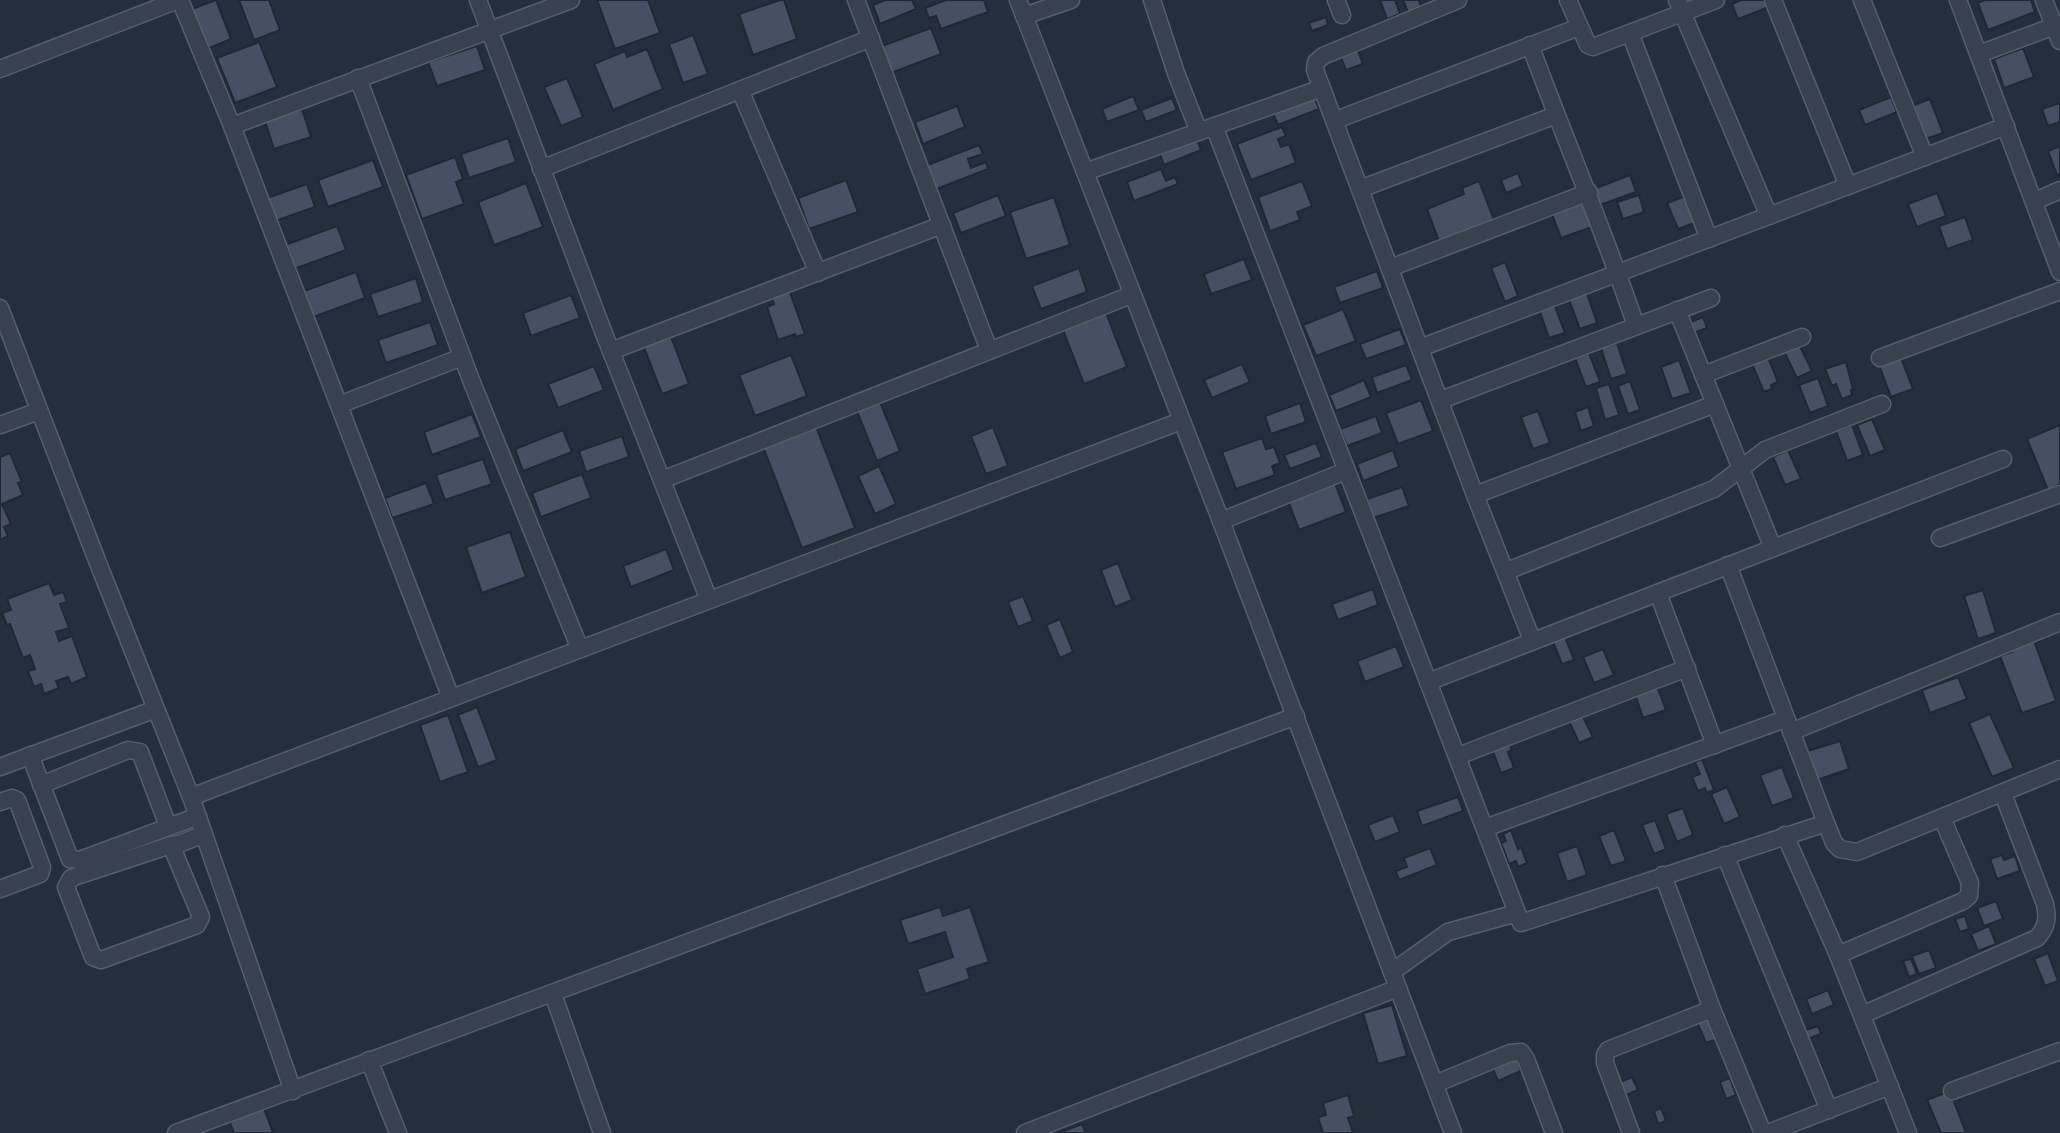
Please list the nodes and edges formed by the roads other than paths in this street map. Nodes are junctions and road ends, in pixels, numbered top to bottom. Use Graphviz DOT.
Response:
graph roads {
  1 [pos="179,0"];
  2 [pos="478,0"];
  3 [pos="570,0"];
  4 [pos="856,0"];
  5 [pos="1018,0"];
  6 [pos="1071,0"];
  7 [pos="1152,0"];
  8 [pos="1458,0"];
  9 [pos="1568,0"];
  10 [pos="1716,0"];
  11 [pos="1773,0"];
  12 [pos="1862,0"];
  13 [pos="1958,0"];
  14 [pos="2044,0"];
  15 [pos="1680,6"];
  16 [pos="1024,16"];
  17 [pos="1579,27"];
  18 [pos="488,29"];
  19 [pos="2058,30"];
  20 [pos="1630,33"];
  21 [pos="871,38"];
  22 [pos="1530,45"];
  23 [pos="1979,54"];
  24 [pos="0,69"];
  25 [pos="358,78"];
  26 [pos="1322,88"];
  27 [pos="740,89"];
  28 [pos="1556,115"];
  29 [pos="1336,120"];
  30 [pos="232,125"];
  31 [pos="2006,126"];
  32 [pos="1207,129"];
  33 [pos="1925,157"];
  34 [pos="541,169"];
  35 [pos="1085,172"];
  36 [pos="1848,186"];
  37 [pos="1360,189"];
  38 [pos="2060,191"];
  39 [pos="1589,192"];
  40 [pos="2035,201"];
  41 [pos="1769,216"];
  42 [pos="942,225"];
  43 [pos="1709,239"];
  44 [pos="1390,268"];
  45 [pos="2060,272"];
  46 [pos="818,273"];
  47 [pos="1618,273"];
  48 [pos="2060,291"];
  49 [pos="1131,295"];
  50 [pos="1711,298"];
  51 [pos="0,308"];
  52 [pos="1677,310"];
  53 [pos="1636,326"];
  54 [pos="1802,337"];
  55 [pos="1420,348"];
  56 [pos="989,350"];
  57 [pos="611,351"];
  58 [pos="462,357"];
  59 [pos="1880,358"];
  60 [pos="1703,375"];
  61 [pos="1441,400"];
  62 [pos="1715,404"];
  63 [pos="1882,404"];
  64 [pos="339,405"];
  65 [pos="39,411"];
  66 [pos="1181,421"];
  67 [pos="0,425"];
  68 [pos="2003,458"];
  69 [pos="1740,468"];
  70 [pos="1346,471"];
  71 [pos="662,480"];
  72 [pos="2060,494"];
  73 [pos="1475,495"];
  74 [pos="1221,521"];
  75 [pos="1940,538"];
  76 [pos="1773,548"];
  77 [pos="1728,565"];
  78 [pos="1507,571"];
  79 [pos="1658,593"];
  80 [pos="709,600"];
  81 [pos="2060,622"];
  82 [pos="1532,640"];
  83 [pos="580,649"];
  84 [pos="1686,668"];
  85 [pos="1428,682"];
  86 [pos="451,698"];
  87 [pos="156,709"];
  88 [pos="1296,716"];
  89 [pos="1788,725"];
  90 [pos="1715,745"];
  91 [pos="30,755"];
  92 [pos="1458,756"];
  93 [pos="0,766"];
  94 [pos="2060,769"];
  95 [pos="41,785"];
  96 [pos="2003,794"];
  97 [pos="191,797"];
  98 [pos="0,802"];
  99 [pos="198,816"];
  100 [pos="1942,818"];
  101 [pos="1826,823"];
  102 [pos="169,826"];
  103 [pos="1485,828"];
  104 [pos="204,834"];
  105 [pos="1785,835"];
  106 [pos="171,845"];
  107 [pos="1725,855"];
  108 [pos="1662,876"];
  109 [pos="0,889"];
  110 [pos="1517,913"];
  111 [pos="1838,956"];
  112 [pos="1392,972"];
  113 [pos="1398,988"];
  114 [pos="553,994"];
  115 [pos="1712,1009"];
  116 [pos="1862,1015"];
  117 [pos="2060,1051"];
  118 [pos="369,1059"];
  119 [pos="1435,1084"];
  120 [pos="1890,1086"];
  121 [pos="293,1091"];
  122 [pos="1952,1091"];
  123 [pos="1829,1110"];
  124 [pos="176,1133"];
  125 [pos="398,1133"];
  126 [pos="602,1133"];
  127 [pos="1025,1133"];
  128 [pos="1453,1133"];
  129 [pos="1554,1133"];
  130 [pos="1631,1133"];
  131 [pos="1766,1133"];
  132 [pos="1908,1133"];
  1 -- 24 [label="street"];
  1 -- 30 [label="street"];
  2 -- 18 [label="street"];
  3 -- 18 [label="street"];
  4 -- 21 [label="street"];
  5 -- 16 [label="street"];
  6 -- 16 [label="street"];
  7 -- 32 [label="street"];
  8 -- 26 [label="street"];
  9 -- 17 [label="street"];
  10 -- 15 [label="street"];
  11 -- 36 [label="street"];
  12 -- 33 [label="street"];
  13 -- 23 [label="street"];
  14 -- 19 [label="street"];
  15 -- 20 [label="street"];
  15 -- 41 [label="street"];
  16 -- 35 [label="street"];
  17 -- 20 [label="street"];
  17 -- 22 [label="street"];
  18 -- 25 [label="street"];
  18 -- 34 [label="street"];
  19 -- 23 [label="street"];
  20 -- 43 [label="street"];
  21 -- 27 [label="street"];
  21 -- 42 [label="street"];
  22 -- 28 [label="street"];
  22 -- 29 [label="street"];
  23 -- 31 [label="street"];
  25 -- 30 [label="street"];
  25 -- 58 [label="street"];
  26 -- 29 [label="street"];
  26 -- 32 [label="street"];
  27 -- 34 [label="street"];
  27 -- 46 [label="street"];
  28 -- 37 [label="street"];
  28 -- 39 [label="street"];
  29 -- 37 [label="street"];
  30 -- 64 [label="street"];
  31 -- 33 [label="street"];
  31 -- 40 [label="street"];
  32 -- 35 [label="street"];
  32 -- 70 [label="street"];
  33 -- 36 [label="street"];
  34 -- 57 [label="street"];
  35 -- 49 [label="street"];
  36 -- 41 [label="street"];
  37 -- 44 [label="street"];
  38 -- 40 [label="street"];
  39 -- 44 [label="street"];
  39 -- 47 [label="street"];
  40 -- 45 [label="street"];
  41 -- 43 [label="street"];
  42 -- 46 [label="street"];
  42 -- 56 [label="street"];
  43 -- 47 [label="street"];
  44 -- 55 [label="street"];
  46 -- 57 [label="street"];
  47 -- 53 [label="street"];
  47 -- 55 [label="street"];
  48 -- 59 [label="street"];
  49 -- 56 [label="street"];
  49 -- 66 [label="street"];
  50 -- 52 [label="street"];
  51 -- 65 [label="street"];
  52 -- 53 [label="street"];
  52 -- 60 [label="street"];
  53 -- 61 [label="street"];
  54 -- 60 [label="street"];
  55 -- 61 [label="street"];
  56 -- 71 [label="street"];
  57 -- 71 [label="street"];
  58 -- 64 [label="street"];
  58 -- 83 [label="street"];
  60 -- 62 [label="street"];
  61 -- 73 [label="street"];
  62 -- 69 [label="street"];
  62 -- 73 [label="street"];
  63 -- 69 [label="street"];
  64 -- 86 [label="street"];
  65 -- 67 [label="street"];
  65 -- 87 [label="street"];
  66 -- 74 [label="street"];
  66 -- 80 [label="street"];
  68 -- 76 [label="street"];
  69 -- 76 [label="street"];
  69 -- 78 [label="street"];
  70 -- 74 [label="street"];
  70 -- 85 [label="street"];
  71 -- 80 [label="street"];
  72 -- 75 [label="street"];
  73 -- 78 [label="street"];
  74 -- 88 [label="street"];
  76 -- 77 [label="street"];
  77 -- 79 [label="street"];
  77 -- 89 [label="street"];
  78 -- 82 [label="street"];
  79 -- 82 [label="street"];
  79 -- 84 [label="street"];
  80 -- 83 [label="street"];
  81 -- 89 [label="street"];
  82 -- 85 [label="street"];
  83 -- 86 [label="street"];
  84 -- 90 [label="street"];
  84 -- 92 [label="street"];
  85 -- 92 [label="street"];
  86 -- 97 [label="street"];
  87 -- 91 [label="street"];
  87 -- 97 [label="street"];
  88 -- 112 [label="street"];
  88 -- 114 [label="street"];
  89 -- 90 [label="street"];
  89 -- 101 [label="street"];
  90 -- 103 [label="street"];
  91 -- 93 [label="street"];
  91 -- 95 [label="street"];
  92 -- 103 [label="street"];
  94 -- 96 [label="street"];
  95 -- 102 [label="street"];
  95 -- 102 [label="street"];
  96 -- 100 [label="street"];
  96 -- 116 [label="street"];
  97 -- 99 [label="street"];
  98 -- 109 [label="street"];
  99 -- 102 [label="street"];
  99 -- 104 [label="street"];
  100 -- 101 [label="street"];
  100 -- 111 [label="street"];
  101 -- 105 [label="street"];
  103 -- 110 [label="street"];
  104 -- 106 [label="street"];
  104 -- 121 [label="street"];
  105 -- 107 [label="street"];
  105 -- 111 [label="street"];
  106 -- 106 [label="street"];
  107 -- 108 [label="street"];
  107 -- 123 [label="street"];
  108 -- 110 [label="street"];
  108 -- 115 [label="street"];
  110 -- 112 [label="street"];
  111 -- 116 [label="street"];
  112 -- 113 [label="street"];
  113 -- 119 [label="street"];
  113 -- 127 [label="street"];
  114 -- 118 [label="street"];
  114 -- 126 [label="street"];
  115 -- 130 [label="street"];
  115 -- 131 [label="street"];
  116 -- 120 [label="street"];
  117 -- 122 [label="street"];
  118 -- 121 [label="street"];
  118 -- 125 [label="street"];
  119 -- 128 [label="street"];
  119 -- 129 [label="street"];
  120 -- 123 [label="street"];
  120 -- 132 [label="street"];
  121 -- 124 [label="street"];
  123 -- 131 [label="street"];
}
